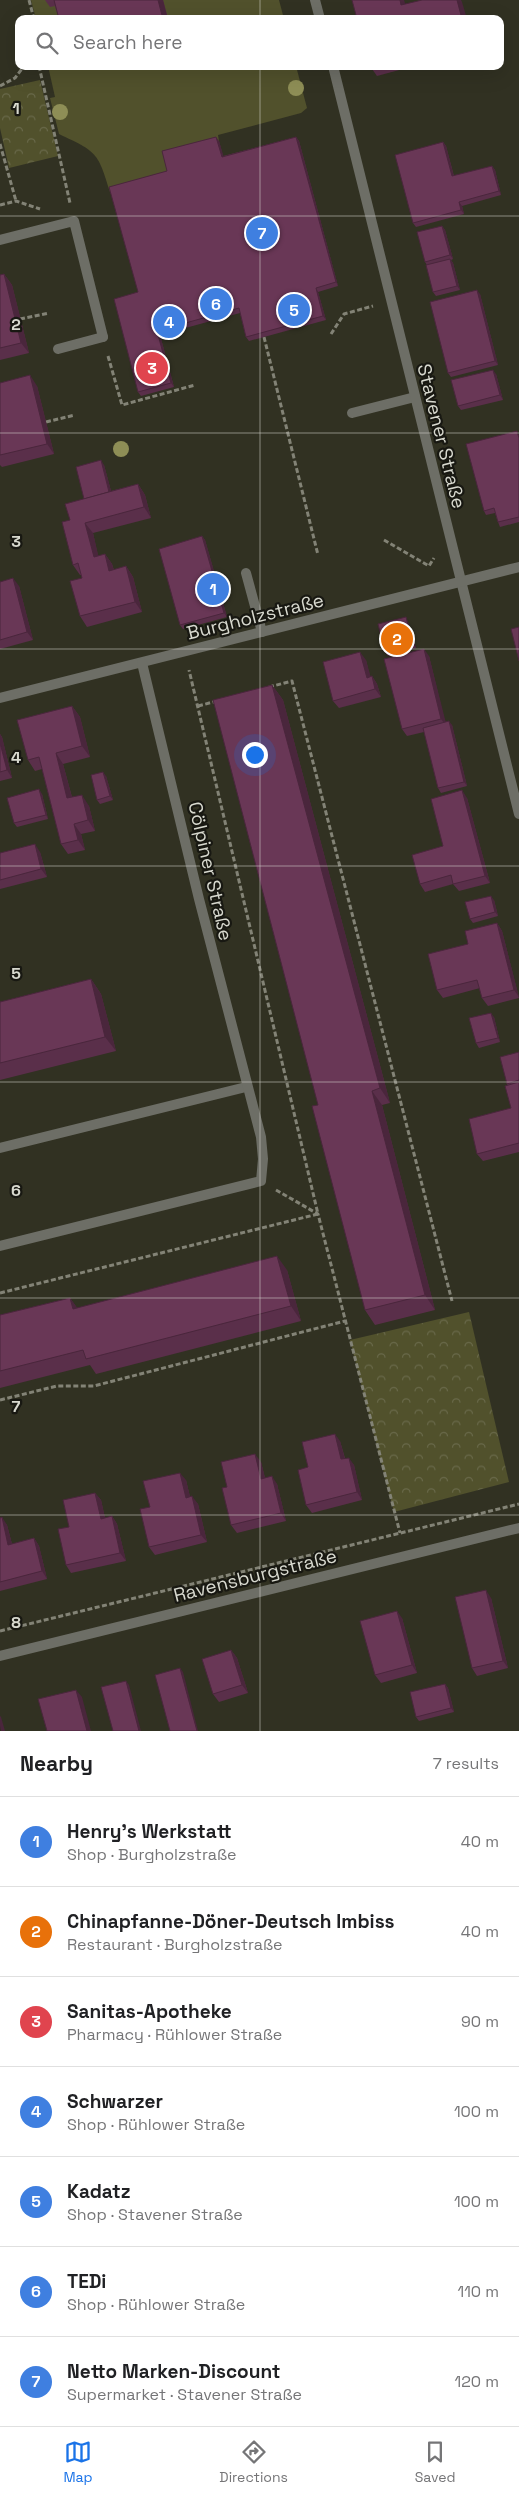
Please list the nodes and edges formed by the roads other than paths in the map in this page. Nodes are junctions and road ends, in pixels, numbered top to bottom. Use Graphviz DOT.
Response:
graph roads {
  1 [pos="315,0"];
  2 [pos="319,15"];
  3 [pos="334,70"];
  4 [pos="0,240"];
  5 [pos="58,349"];
  6 [pos="415,397"];
  7 [pos="352,413"];
  8 [pos="519,567"];
  9 [pos="246,573"];
  10 [pos="461,583"];
  11 [pos="262,632"];
  12 [pos="142,663"];
  13 [pos="0,698"];
  14 [pos="519,814"];
  15 [pos="246,1087"];
  16 [pos="0,1148"];
  17 [pos="0,1246"];
  18 [pos="519,1528"];
  19 [pos="0,1656"];
  1 -- 2 [label="street"];
  3 -- 6 [label="street, Stavener Straße"];
  4 -- 5 [label="street"];
  6 -- 7 [label="street"];
  6 -- 10 [label="street, Stavener Straße"];
  8 -- 10 [label="street, Burgholzstraße"];
  9 -- 11 [label="street"];
  10 -- 11 [label="street, Burgholzstraße"];
  10 -- 14 [label="street, Stavener Straße"];
  11 -- 12 [label="street, Burgholzstraße"];
  12 -- 13 [label="street, Burgholzstraße"];
  12 -- 15 [label="street, Cölpiner Straße"];
  15 -- 16 [label="street"];
  15 -- 17 [label="street, Cölpiner Straße"];
  18 -- 19 [label="street, Ravensburgstraße"];
}
